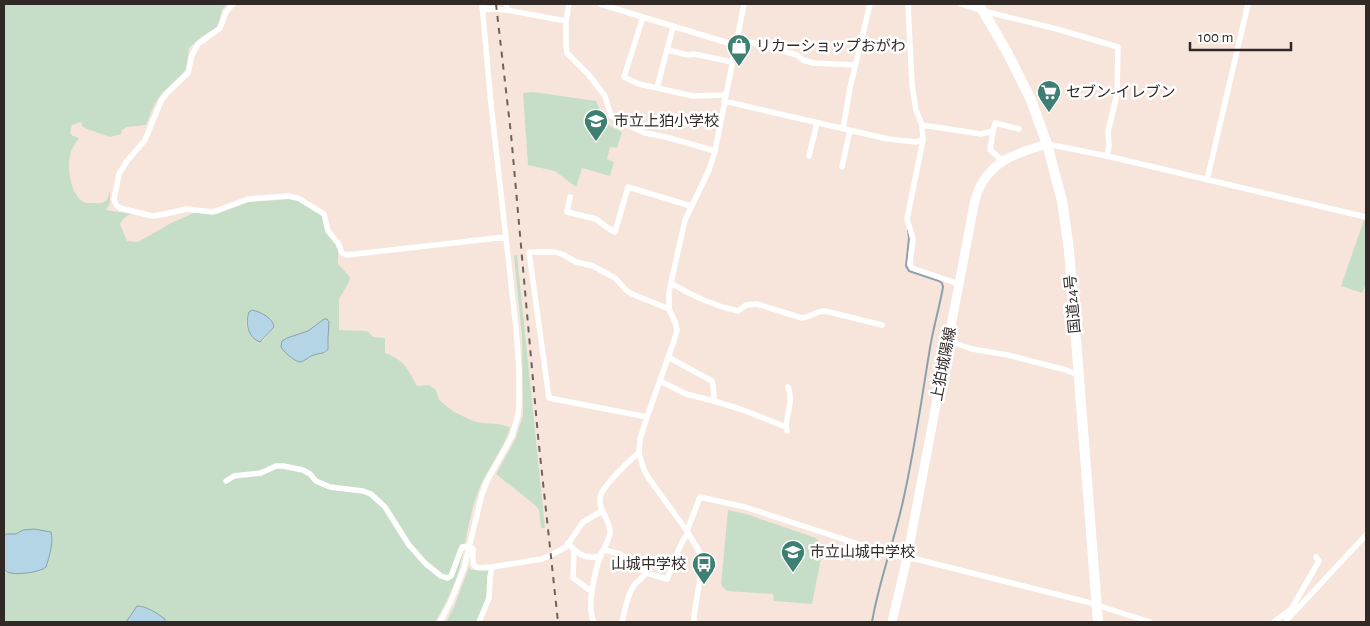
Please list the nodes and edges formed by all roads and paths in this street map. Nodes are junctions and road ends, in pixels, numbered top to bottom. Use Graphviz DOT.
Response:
graph roads {
  1 [pos="232,4"];
  2 [pos="569,4"];
  3 [pos="600,4"];
  4 [pos="744,4"];
  5 [pos="870,4"];
  6 [pos="908,4"];
  7 [pos="961,4"];
  8 [pos="1248,4"];
  9 [pos="611,5"];
  10 [pos="482,6"];
  11 [pos="506,7"];
  12 [pos="980,7"];
  13 [pos="643,17"];
  14 [pos="566,20"];
  15 [pos="673,27"];
  16 [pos="736,38"];
  17 [pos="735,45"];
  18 [pos="668,50"];
  19 [pos="732,62"];
  20 [pos="855,66"];
  21 [pos="657,88"];
  22 [pos="725,98"];
  23 [pos="817,123"];
  24 [pos="922,125"];
  25 [pos="843,129"];
  26 [pos="1019,129"];
  27 [pos="850,130"];
  28 [pos="993,131"];
  29 [pos="923,140"];
  30 [pos="1047,144"];
  31 [pos="715,152"];
  32 [pos="809,156"];
  33 [pos="1107,156"];
  34 [pos="1003,161"];
  35 [pos="842,167"];
  36 [pos="1206,180"];
  37 [pos="570,197"];
  38 [pos="691,206"];
  39 [pos="1366,218"];
  40 [pos="506,237"];
  41 [pos="671,284"];
  42 [pos="959,284"];
  43 [pos="669,309"];
  44 [pos="882,325"];
  45 [pos="949,341"];
  46 [pos="668,356"];
  47 [pos="1078,375"];
  48 [pos="660,381"];
  49 [pos="788,387"];
  50 [pos="714,401"];
  51 [pos="647,417"];
  52 [pos="639,453"];
  53 [pos="226,481"];
  54 [pos="602,511"];
  55 [pos="687,532"];
  56 [pos="1366,535"];
  57 [pos="568,543"];
  58 [pos="469,546"];
  59 [pos="604,550"];
  60 [pos="574,551"];
  61 [pos="601,556"];
  62 [pos="1316,557"];
  63 [pos="907,558"];
  64 [pos="492,567"];
  65 [pos="646,573"];
  66 [pos="592,591"];
  67 [pos="1096,606"];
  68 [pos="1292,611"];
  69 [pos="440,622"];
  70 [pos="479,622"];
  71 [pos="594,622"];
  72 [pos="622,622"];
  73 [pos="694,622"];
  74 [pos="892,622"];
  75 [pos="1098,622"];
  76 [pos="1150,622"];
  77 [pos="1274,622"];
  78 [pos="1285,622"];
  1 -- 40 [label="street"];
  2 -- 14 [label="street"];
  3 -- 9 [label="street"];
  4 -- 16 [label="street"];
  5 -- 20 [label="street"];
  6 -- 24 [label="street"];
  7 -- 12 [label="street"];
  8 -- 36 [label="street"];
  9 -- 13 [label="street"];
  10 -- 11 [label="street"];
  10 -- 40 [label="street"];
  11 -- 14 [label="street"];
  12 -- 30 [label="highway, 国道24号"];
  12 -- 33 [label="street"];
  13 -- 15 [label="street"];
  13 -- 21 [label="street"];
  14 -- 31 [label="street"];
  15 -- 17 [label="street"];
  15 -- 18 [label="street"];
  16 -- 17 [label="street"];
  16 -- 20 [label="street"];
  17 -- 19 [label="street"];
  18 -- 19 [label="street"];
  18 -- 21 [label="street"];
  19 -- 22 [label="street"];
  20 -- 25 [label="street"];
  21 -- 22 [label="street"];
  22 -- 23 [label="street"];
  22 -- 31 [label="street"];
  23 -- 25 [label="street"];
  23 -- 32 [label="street"];
  24 -- 28 [label="street"];
  24 -- 29 [label="street"];
  25 -- 27 [label="street"];
  26 -- 28 [label="street"];
  27 -- 29 [label="street"];
  27 -- 35 [label="street"];
  28 -- 34 [label="street"];
  29 -- 42 [label="street"];
  30 -- 33 [label="street"];
  30 -- 34 [label="main road, 上狛城陽線"];
  30 -- 47 [label="highway, 国道24号"];
  31 -- 38 [label="street"];
  33 -- 36 [label="street"];
  34 -- 42 [label="main road, 上狛城陽線"];
  36 -- 39 [label="street"];
  37 -- 38 [label="street"];
  38 -- 41 [label="street"];
  40 -- 58 [label="street"];
  41 -- 43 [label="street"];
  41 -- 44 [label="street"];
  42 -- 45 [label="main road, 上狛城陽線"];
  43 -- 46 [label="street"];
  43 -- 51 [label="street"];
  45 -- 47 [label="street"];
  45 -- 63 [label="main road, 上狛城陽線"];
  46 -- 48 [label="street"];
  46 -- 50 [label="street"];
  47 -- 67 [label="highway, 国道24号"];
  48 -- 50 [label="street"];
  48 -- 51 [label="street"];
  49 -- 50 [label="street"];
  51 -- 52 [label="street"];
  52 -- 54 [label="street"];
  52 -- 55 [label="street"];
  53 -- 58 [label="street"];
  54 -- 57 [label="street"];
  54 -- 59 [label="street"];
  55 -- 63 [label="street"];
  55 -- 65 [label="street"];
  55 -- 73 [label="street"];
  56 -- 68 [label="street"];
  57 -- 60 [label="street"];
  57 -- 64 [label="street"];
  58 -- 64 [label="street"];
  58 -- 69 [label="street"];
  59 -- 61 [label="street"];
  59 -- 65 [label="street"];
  60 -- 61 [label="street"];
  60 -- 66 [label="street"];
  61 -- 66 [label="street"];
  62 -- 68 [label="street"];
  63 -- 67 [label="street"];
  63 -- 74 [label="main road, 上狛城陽線"];
  64 -- 70 [label="street"];
  65 -- 72 [label="street"];
  66 -- 71 [label="street"];
  67 -- 75 [label="highway, 国道24号"];
  67 -- 76 [label="street"];
  68 -- 77 [label="street"];
  68 -- 78 [label="street"];
}
